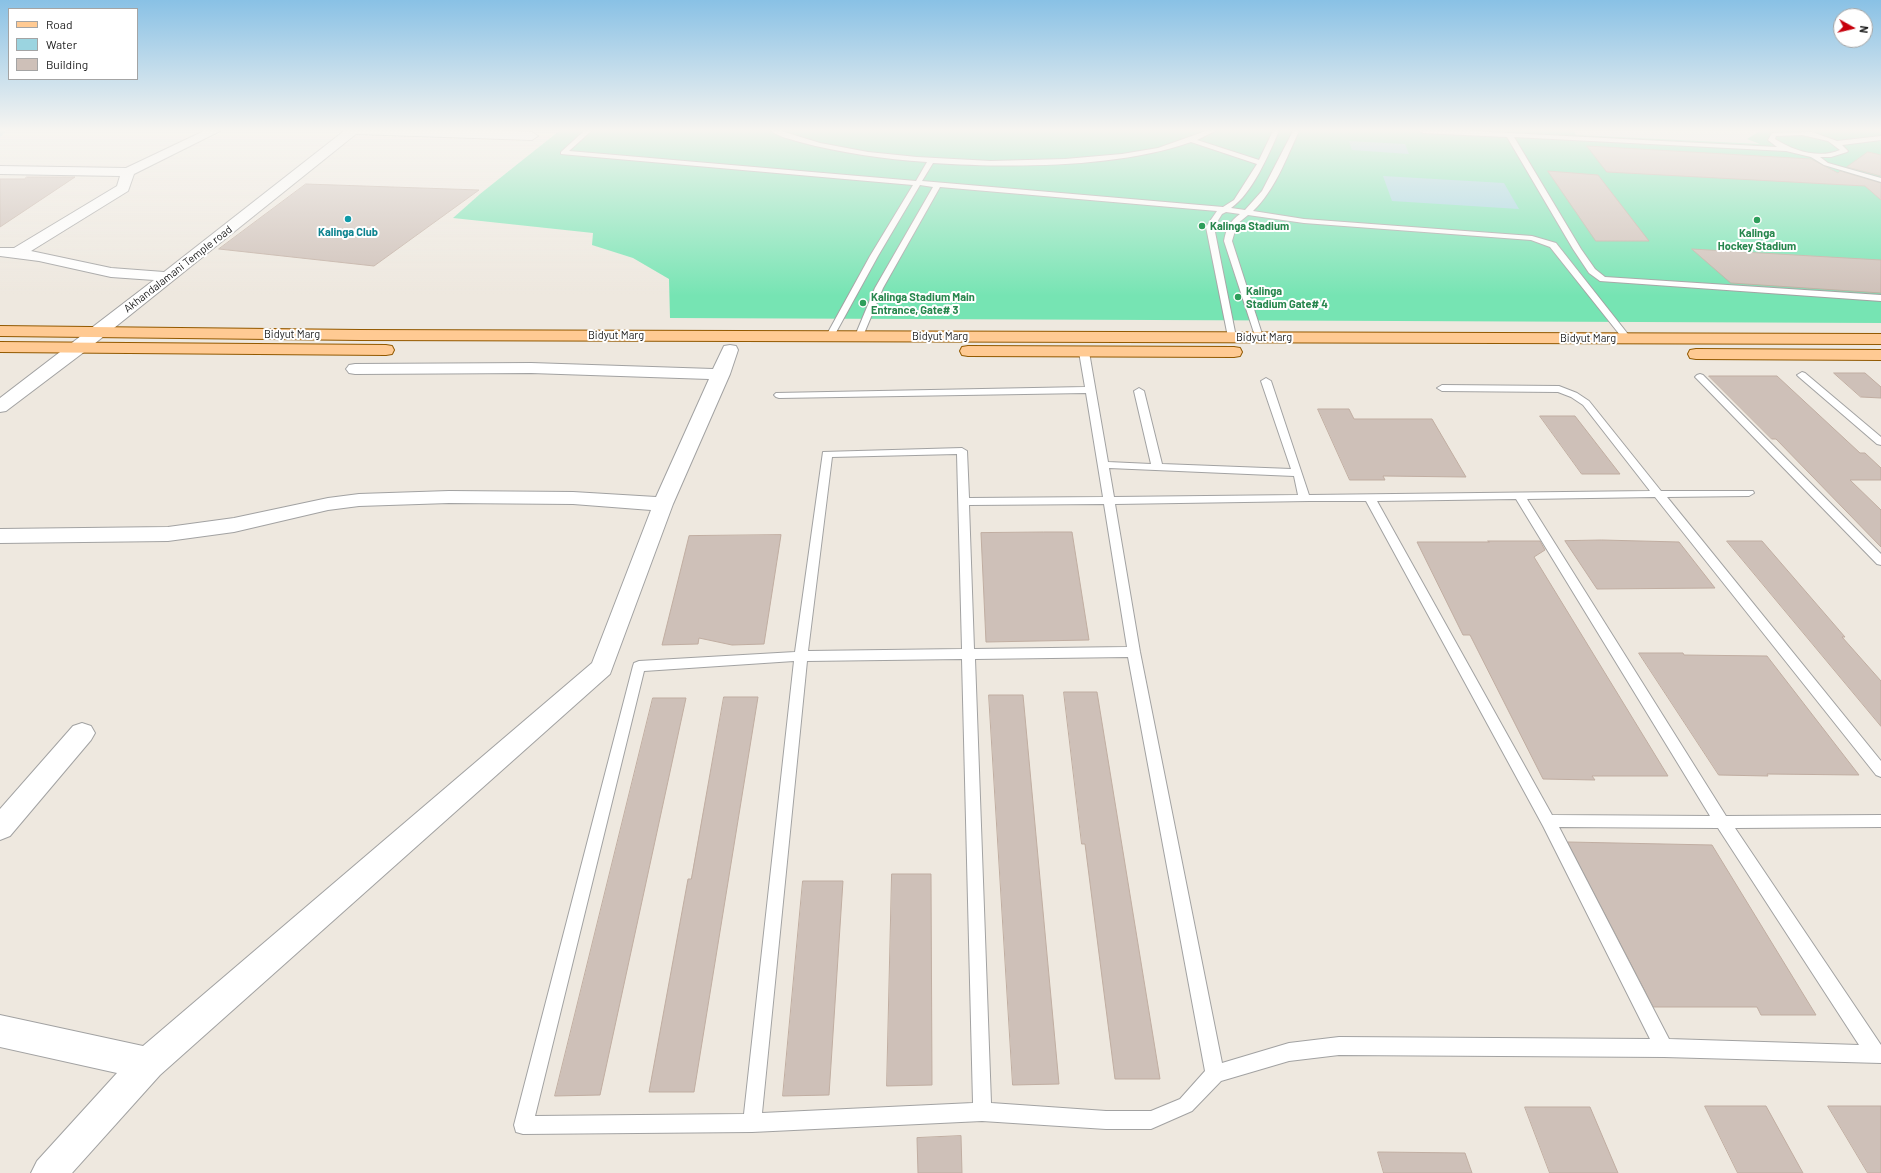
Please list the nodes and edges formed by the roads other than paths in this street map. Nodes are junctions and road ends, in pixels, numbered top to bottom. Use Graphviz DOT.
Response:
graph roads {
  1 [pos="124,186"];
  2 [pos="283,186"];
  3 [pos="918,186"];
  4 [pos="937,186"];
  5 [pos="1247,186"];
  6 [pos="1266,186"];
  7 [pos="1539,186"];
  8 [pos="1223,210"];
  9 [pos="1247,212"];
  10 [pos="0,252"];
  11 [pos="18,252"];
  12 [pos="167,277"];
  13 [pos="1881,298"];
  14 [pos="0,331"];
  15 [pos="97,332"];
  16 [pos="830,336"];
  17 [pos="859,336"];
  18 [pos="1232,337"];
  19 [pos="1258,337"];
  20 [pos="1627,338"];
  21 [pos="1881,339"];
  22 [pos="0,347"];
  23 [pos="78,348"];
  24 [pos="730,350"];
  25 [pos="1084,352"];
  26 [pos="1881,355"];
  27 [pos="355,369"];
  28 [pos="721,374"];
  29 [pos="1802,375"];
  30 [pos="1700,377"];
  31 [pos="1266,381"];
  32 [pos="1442,388"];
  33 [pos="1090,390"];
  34 [pos="1139,391"];
  35 [pos="779,395"];
  36 [pos="0,407"];
  37 [pos="1881,442"];
  38 [pos="1102,464"];
  39 [pos="1157,467"];
  40 [pos="1298,473"];
  41 [pos="1749,493"];
  42 [pos="1658,494"];
  43 [pos="1520,496"];
  44 [pos="1370,498"];
  45 [pos="1305,499"];
  46 [pos="1108,500"];
  47 [pos="965,502"];
  48 [pos="663,504"];
  49 [pos="0,536"];
  50 [pos="1881,561"];
  51 [pos="1134,652"];
  52 [pos="968,654"];
  53 [pos="801,656"];
  54 [pos="82,733"];
  55 [pos="1881,771"];
  56 [pos="1548,821"];
  57 [pos="1881,821"];
  58 [pos="1722,822"];
  59 [pos="0,828"];
  60 [pos="0,1031"];
  61 [pos="1664,1048"];
  62 [pos="1878,1054"];
  63 [pos="148,1063"];
  64 [pos="1216,1074"];
  65 [pos="982,1112"];
  66 [pos="752,1123"];
  67 [pos="49,1173"];
  1 -- 11 [label="street"];
  2 -- 12 [label="street, Akhandalamani Temple road"];
  3 -- 16 [label="lane"];
  4 -- 8 [label="lane"];
  4 -- 17 [label="lane"];
  5 -- 8 [label="lane"];
  6 -- 9 [label="lane"];
  7 -- 13 [label="lane"];
  8 -- 9 [label="lane"];
  8 -- 18 [label="lane"];
  9 -- 19 [label="lane"];
  9 -- 20 [label="lane"];
  10 -- 11 [label="street"];
  11 -- 12 [label="street"];
  12 -- 15 [label="street, Akhandalamani Temple road"];
  14 -- 15 [label="main road, Bidyut Marg"];
  15 -- 16 [label="main road, Bidyut Marg"];
  15 -- 23 [label="street, Akhandalamani Temple road"];
  16 -- 17 [label="main road, Bidyut Marg"];
  17 -- 18 [label="main road, Bidyut Marg"];
  18 -- 19 [label="main road, Bidyut Marg"];
  19 -- 20 [label="main road, Bidyut Marg"];
  20 -- 21 [label="main road, Bidyut Marg"];
  22 -- 23 [label="main road, Bidyut Marg"];
  23 -- 24 [label="main road, Bidyut Marg"];
  23 -- 36 [label="street, Akhandalamani Temple road"];
  24 -- 25 [label="main road, Bidyut Marg"];
  24 -- 28 [label="street"];
  25 -- 26 [label="main road, Bidyut Marg"];
  25 -- 33 [label="lane"];
  27 -- 28 [label="street"];
  28 -- 48 [label="street"];
  29 -- 37 [label="lane"];
  30 -- 50 [label="lane"];
  31 -- 40 [label="lane"];
  32 -- 42 [label="lane"];
  33 -- 35 [label="lane"];
  33 -- 38 [label="lane"];
  34 -- 39 [label="lane"];
  38 -- 39 [label="lane"];
  38 -- 46 [label="lane"];
  39 -- 40 [label="lane"];
  40 -- 45 [label="lane"];
  41 -- 42 [label="lane"];
  42 -- 43 [label="lane"];
  42 -- 55 [label="lane"];
  43 -- 44 [label="lane"];
  43 -- 58 [label="lane"];
  44 -- 45 [label="lane"];
  44 -- 56 [label="lane"];
  45 -- 46 [label="lane"];
  46 -- 47 [label="lane"];
  46 -- 51 [label="lane"];
  47 -- 52 [label="lane"];
  47 -- 53 [label="lane"];
  48 -- 49 [label="street"];
  48 -- 63 [label="street"];
  51 -- 52 [label="lane"];
  51 -- 64 [label="lane"];
  52 -- 53 [label="lane"];
  52 -- 65 [label="lane"];
  53 -- 66 [label="lane"];
  53 -- 66 [label="lane"];
  54 -- 59 [label="street"];
  56 -- 58 [label="lane"];
  56 -- 61 [label="lane"];
  57 -- 58 [label="lane"];
  58 -- 62 [label="lane"];
  60 -- 63 [label="street"];
  61 -- 62 [label="lane"];
  61 -- 64 [label="lane"];
  63 -- 67 [label="street"];
  64 -- 65 [label="lane"];
  65 -- 66 [label="lane"];
}
